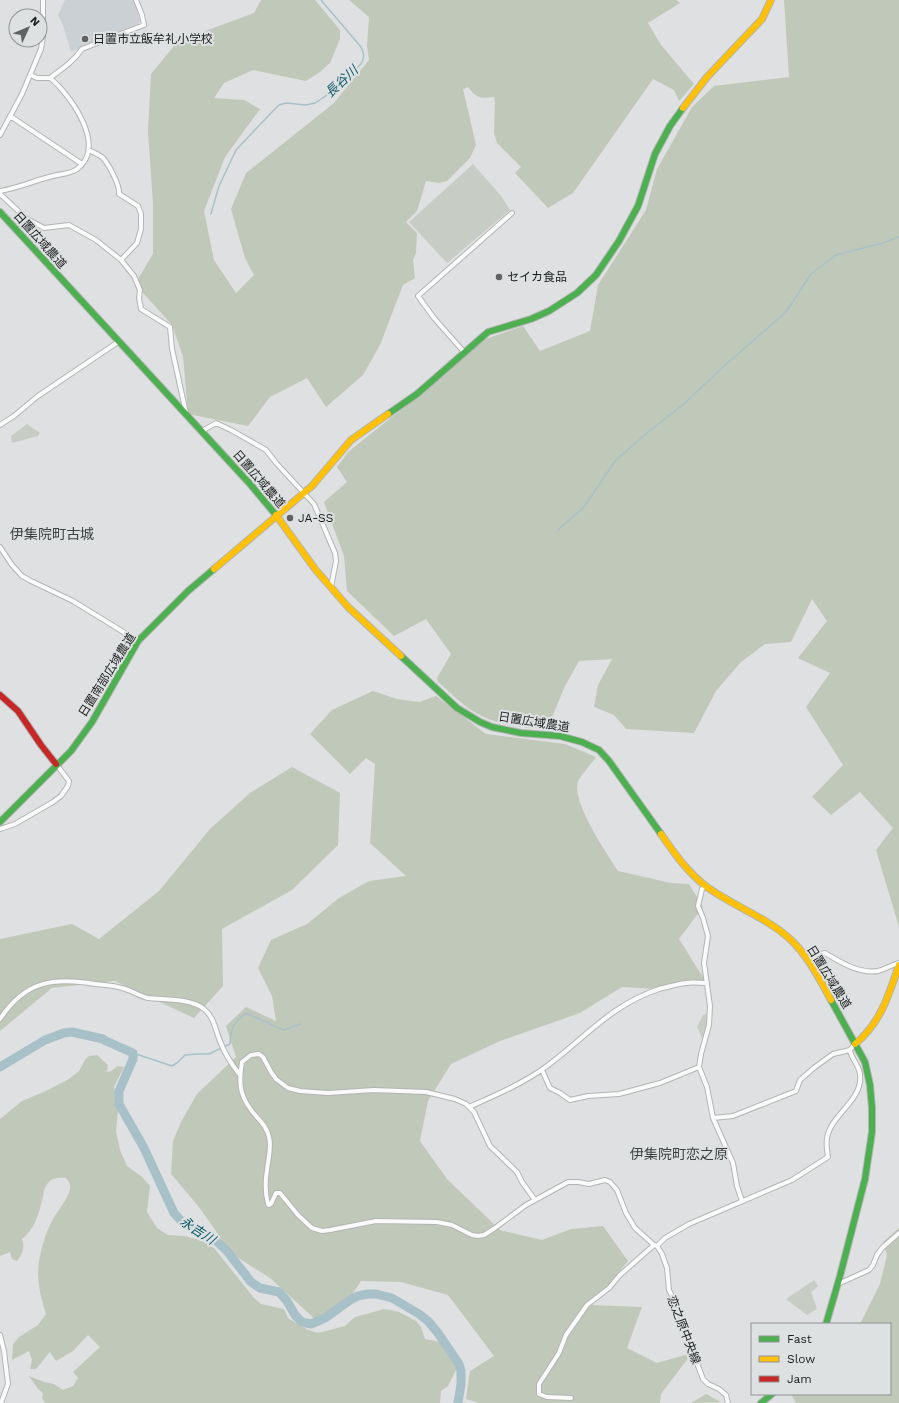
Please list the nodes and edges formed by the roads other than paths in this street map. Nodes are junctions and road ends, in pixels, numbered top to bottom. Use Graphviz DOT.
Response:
graph roads {
  1 [pos="43,0"];
  2 [pos="136,0"];
  3 [pos="771,0"];
  4 [pos="31,76"];
  5 [pos="50,78"];
  6 [pos="10,116"];
  7 [pos="0,135"];
  8 [pos="89,150"];
  9 [pos="82,164"];
  10 [pos="0,190"];
  11 [pos="0,194"];
  12 [pos="0,212"];
  13 [pos="512,213"];
  14 [pos="121,260"];
  15 [pos="118,342"];
  16 [pos="464,352"];
  17 [pos="186,413"];
  18 [pos="0,425"];
  19 [pos="202,430"];
  20 [pos="304,493"];
  21 [pos="277,516"];
  22 [pos="0,547"];
  23 [pos="331,588"];
  24 [pos="138,641"];
  25 [pos="0,695"];
  26 [pos="56,764"];
  27 [pos="0,822"];
  28 [pos="0,829"];
  29 [pos="706,886"];
  30 [pos="809,960"];
  31 [pos="899,964"];
  32 [pos="707,983"];
  33 [pos="0,1018"];
  34 [pos="855,1044"];
  35 [pos="850,1050"];
  36 [pos="699,1067"];
  37 [pos="542,1070"];
  38 [pos="240,1075"];
  39 [pos="469,1107"];
  40 [pos="713,1118"];
  41 [pos="535,1200"];
  42 [pos="742,1201"];
  43 [pos="899,1233"];
  44 [pos="656,1246"];
  45 [pos="838,1284"];
  46 [pos="826,1323"];
  47 [pos="0,1335"];
  48 [pos="771,1395"];
  49 [pos="571,1398"];
  50 [pos="1,1403"];
  51 [pos="728,1403"];
  52 [pos="761,1403"];
  1 -- 4 [label="street"];
  2 -- 5 [label="street"];
  3 -- 16 [label="street, 日置南部広域農道"];
  4 -- 5 [label="street"];
  4 -- 6 [label="street"];
  5 -- 8 [label="street"];
  6 -- 7 [label="street"];
  6 -- 9 [label="street"];
  8 -- 9 [label="street"];
  8 -- 14 [label="street"];
  9 -- 10 [label="street"];
  11 -- 14 [label="street"];
  12 -- 15 [label="street, 日置広域農道"];
  13 -- 16 [label="street"];
  14 -- 17 [label="street"];
  15 -- 17 [label="street, 日置広域農道"];
  15 -- 18 [label="street"];
  16 -- 20 [label="street, 日置南部広域農道"];
  17 -- 19 [label="street, 日置広域農道"];
  19 -- 20 [label="street"];
  19 -- 21 [label="street, 日置広域農道"];
  20 -- 21 [label="street, 日置南部広域農道"];
  20 -- 23 [label="street"];
  21 -- 23 [label="street, 日置広域農道"];
  21 -- 24 [label="street, 日置南部広域農道"];
  22 -- 24 [label="street"];
  23 -- 29 [label="street, 日置広域農道"];
  24 -- 26 [label="street, 日置南部広域農道"];
  25 -- 26 [label="street"];
  26 -- 27 [label="street, 日置南部広域農道"];
  26 -- 28 [label="street"];
  29 -- 30 [label="street, 日置広域農道"];
  29 -- 32 [label="street"];
  30 -- 31 [label="street"];
  30 -- 34 [label="street, 日置広域農道"];
  31 -- 34 [label="street"];
  32 -- 36 [label="street"];
  32 -- 37 [label="street"];
  33 -- 38 [label="street"];
  34 -- 35 [label="street"];
  34 -- 45 [label="street, 日置広域農道"];
  35 -- 40 [label="street"];
  35 -- 42 [label="street"];
  36 -- 37 [label="street"];
  36 -- 40 [label="street"];
  37 -- 39 [label="street"];
  38 -- 39 [label="street"];
  38 -- 41 [label="street"];
  39 -- 41 [label="street"];
  40 -- 42 [label="street"];
  41 -- 44 [label="street"];
  42 -- 44 [label="street"];
  43 -- 45 [label="street"];
  44 -- 49 [label="street"];
  44 -- 51 [label="street, 恋之原中央線"];
  45 -- 46 [label="street, 日置広域農道"];
  47 -- 50 [label="street"];
  48 -- 52 [label="street"];
}
